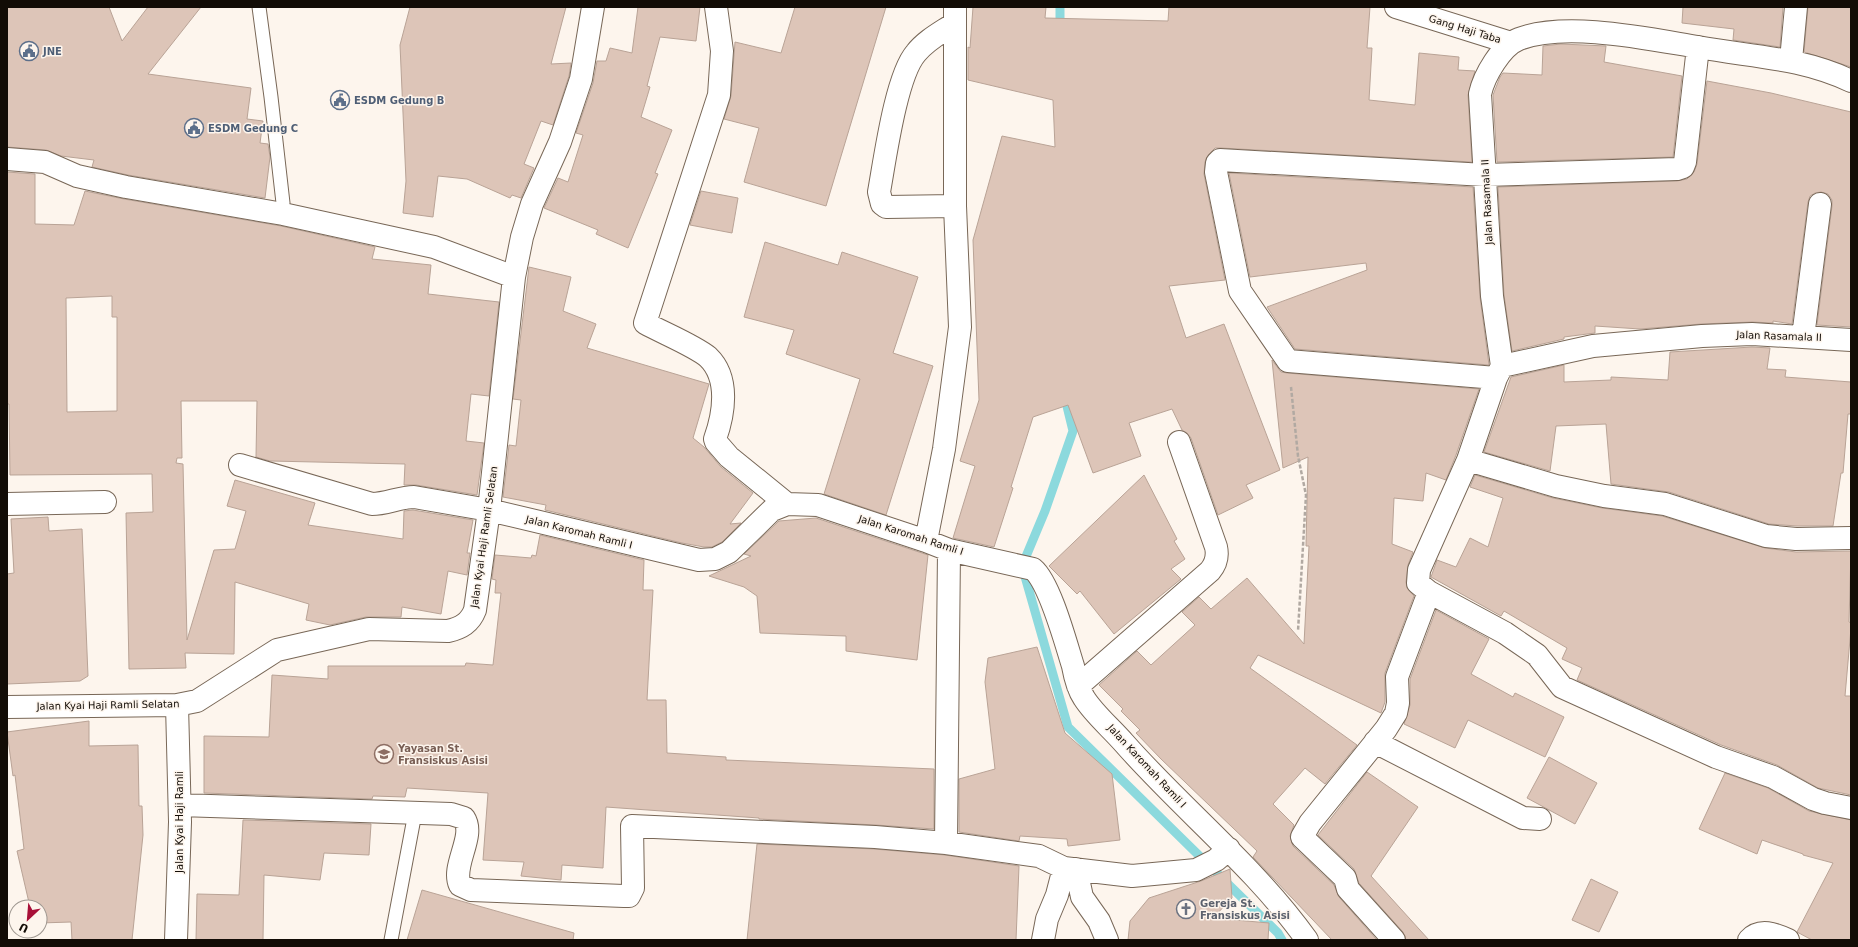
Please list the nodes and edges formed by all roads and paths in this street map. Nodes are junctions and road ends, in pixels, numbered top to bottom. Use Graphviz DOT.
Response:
graph roads {
  1 [pos="258,7"];
  2 [pos="593,7"];
  3 [pos="716,7"];
  4 [pos="1396,7"];
  5 [pos="1796,7"];
  6 [pos="955,15"];
  7 [pos="1511,43"];
  8 [pos="1698,47"];
  9 [pos="1791,60"];
  10 [pos="1851,81"];
  11 [pos="7,159"];
  12 [pos="1485,174"];
  13 [pos="283,203"];
  14 [pos="1820,204"];
  15 [pos="955,206"];
  16 [pos="514,277"];
  17 [pos="1803,337"];
  18 [pos="1851,340"];
  19 [pos="1288,361"];
  20 [pos="1499,372"];
  21 [pos="1179,442"];
  22 [pos="1468,460"];
  23 [pos="240,465"];
  24 [pos="105,502"];
  25 [pos="7,504"];
  26 [pos="787,504"];
  27 [pos="489,510"];
  28 [pos="1851,538"];
  29 [pos="926,541"];
  30 [pos="949,550"];
  31 [pos="1429,592"];
  32 [pos="1298,631"];
  33 [pos="1078,686"];
  34 [pos="177,705"];
  35 [pos="7,708"];
  36 [pos="1375,742"];
  37 [pos="180,805"];
  38 [pos="1851,808"];
  39 [pos="415,813"];
  40 [pos="1540,819"];
  41 [pos="946,843"];
  42 [pos="1229,849"];
  43 [pos="1070,868"];
  44 [pos="176,940"];
  45 [pos="391,940"];
  46 [pos="1043,940"];
  47 [pos="1107,940"];
  48 [pos="1307,940"];
  49 [pos="1394,940"];
  50 [pos="1749,940"];
  51 [pos="1788,940"];
  1 -- 13 [label="lane"];
  2 -- 16 [label="street, Jalan Kyai Haji Ramli Selatan"];
  3 -- 26 [label="street"];
  4 -- 7 [label="street, Gang Haji Taba"];
  5 -- 9 [label="street"];
  6 -- 15 [label="street"];
  6 -- 15 [label="street"];
  7 -- 8 [label="street"];
  7 -- 12 [label="street, Jalan Rasamala II"];
  8 -- 9 [label="street"];
  8 -- 12 [label="street"];
  9 -- 10 [label="street"];
  11 -- 16 [label="street"];
  12 -- 19 [label="street"];
  12 -- 20 [label="street, Jalan Rasamala II"];
  14 -- 17 [label="street"];
  15 -- 29 [label="street"];
  16 -- 27 [label="street, Jalan Kyai Haji Ramli Selatan"];
  17 -- 18 [label="street, Jalan Rasamala II"];
  17 -- 20 [label="street, Jalan Rasamala II"];
  19 -- 20 [label="street"];
  19 -- 32 [label="path"];
  20 -- 22 [label="street"];
  21 -- 33 [label="street"];
  22 -- 28 [label="street"];
  22 -- 31 [label="street"];
  23 -- 27 [label="street, Jalan Karomah Ramli I"];
  24 -- 25 [label="street"];
  26 -- 27 [label="street, Jalan Karomah Ramli I"];
  26 -- 29 [label="street, Jalan Karomah Ramli I"];
  27 -- 34 [label="street, Jalan Kyai Haji Ramli Selatan"];
  29 -- 30 [label="street, Jalan Karomah Ramli I"];
  30 -- 33 [label="street, Jalan Karomah Ramli I"];
  30 -- 41 [label="street"];
  31 -- 36 [label="street"];
  31 -- 38 [label="street"];
  33 -- 42 [label="street, Jalan Karomah Ramli I"];
  34 -- 35 [label="street, Jalan Kyai Haji Ramli Selatan"];
  34 -- 37 [label="street, Jalan Kyai Haji Ramli"];
  36 -- 40 [label="street"];
  36 -- 49 [label="street"];
  37 -- 39 [label="street"];
  37 -- 44 [label="street, Jalan Kyai Haji Ramli"];
  39 -- 41 [label="street"];
  39 -- 45 [label="lane"];
  41 -- 43 [label="street"];
  42 -- 43 [label="street"];
  42 -- 48 [label="street, Jalan Karomah Ramli I"];
  43 -- 46 [label="street"];
  43 -- 47 [label="street"];
  50 -- 51 [label="street"];
}
